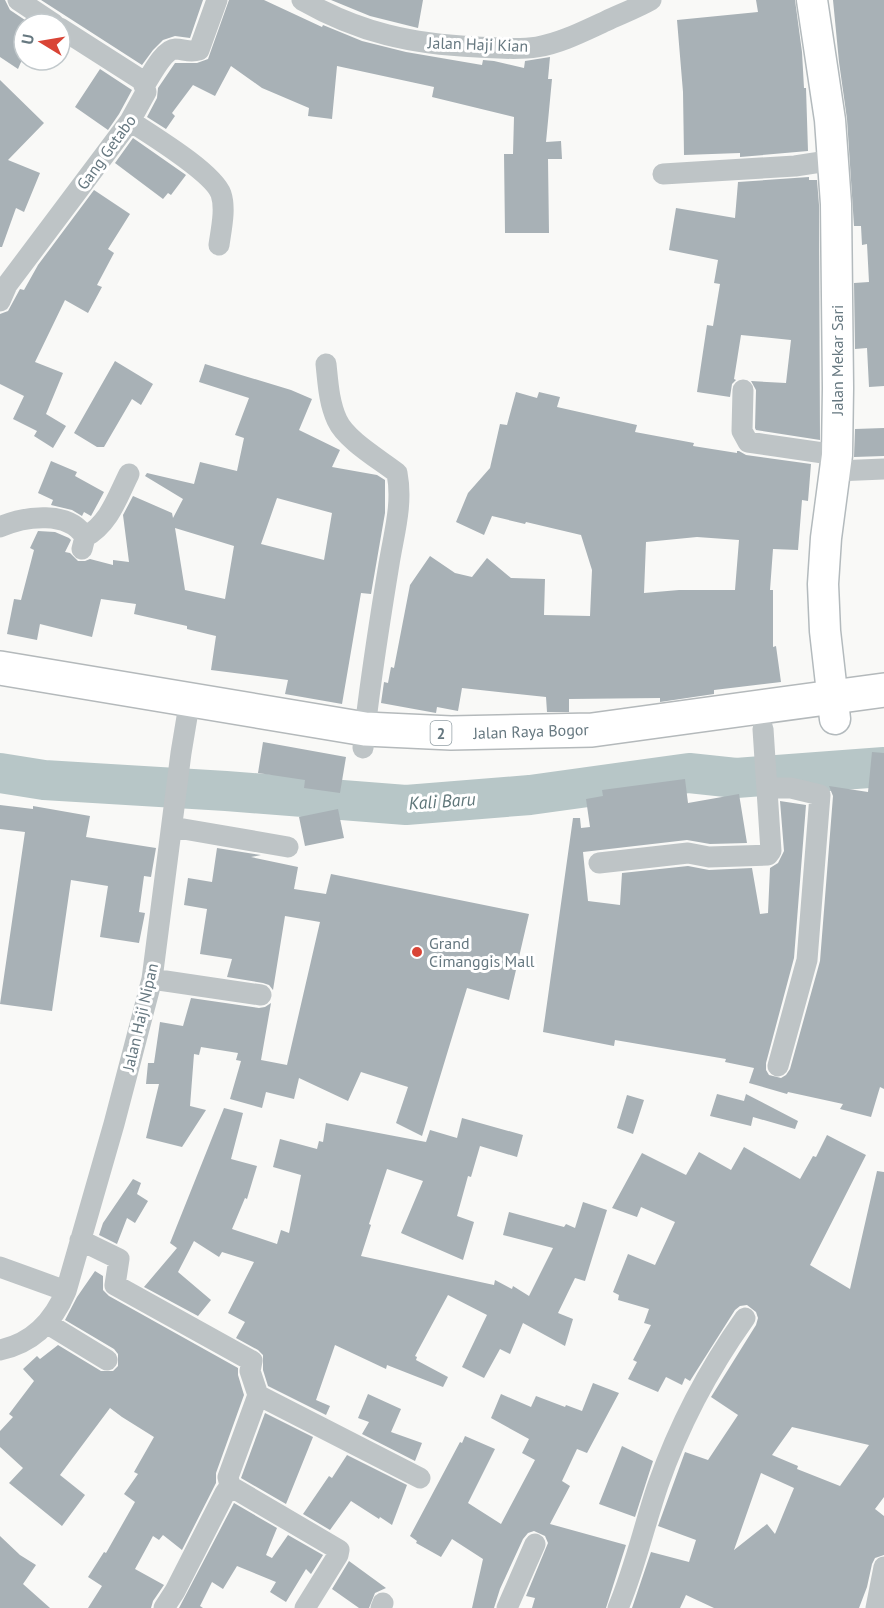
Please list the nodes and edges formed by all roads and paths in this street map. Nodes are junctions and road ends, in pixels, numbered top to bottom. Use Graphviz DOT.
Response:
graph roads {
  1 [pos="18,0"];
  2 [pos="217,0"];
  3 [pos="303,0"];
  4 [pos="651,0"];
  5 [pos="812,0"];
  6 [pos="36,12"];
  7 [pos="72,36"];
  8 [pos="144,86"];
  9 [pos="130,121"];
  10 [pos="834,160"];
  11 [pos="663,174"];
  12 [pos="219,245"];
  13 [pos="2,290"];
  14 [pos="326,364"];
  15 [pos="743,390"];
  16 [pos="836,463"];
  17 [pos="884,469"];
  18 [pos="129,474"];
  19 [pos="0,527"];
  20 [pos="0,668"];
  21 [pos="0,690"];
  22 [pos="884,690"];
  23 [pos="833,708"];
  24 [pos="188,710"];
  25 [pos="884,712"];
  26 [pos="364,739"];
  27 [pos="764,743"];
  28 [pos="768,787"];
  29 [pos="173,820"];
  30 [pos="288,847"];
  31 [pos="599,863"];
  32 [pos="152,979"];
  33 [pos="261,995"];
  34 [pos="778,1066"];
  35 [pos="80,1240"];
  36 [pos="0,1266"];
  37 [pos="66,1291"];
  38 [pos="745,1318"];
  39 [pos="48,1324"];
  40 [pos="0,1350"];
  41 [pos="107,1360"];
  42 [pos="258,1395"];
  43 [pos="420,1478"];
  44 [pos="231,1486"];
  45 [pos="535,1544"];
  46 [pos="884,1567"];
  47 [pos="164,1608"];
  48 [pos="305,1608"];
  49 [pos="507,1608"];
  50 [pos="618,1608"];
  51 [pos="876,1608"];
  1 -- 6 [label="street"];
  2 -- 8 [label="street, Gang Getabo"];
  3 -- 4 [label="street, Jalan Haji Kian"];
  5 -- 10 [label="main road, Jalan Mekar Sari"];
  7 -- 8 [label="street"];
  8 -- 9 [label="street, Gang Getabo"];
  9 -- 12 [label="street"];
  9 -- 13 [label="street, Gang Getabo"];
  10 -- 11 [label="street"];
  10 -- 16 [label="main road, Jalan Mekar Sari"];
  14 -- 26 [label="street"];
  15 -- 16 [label="street"];
  16 -- 17 [label="street"];
  16 -- 23 [label="main road, Jalan Mekar Sari"];
  18 -- 19 [label="street"];
  20 -- 24 [label="highway, Jalan Raya Bogor / 2"];
  21 -- 24 [label="highway, Jalan Raya Bogor / 2"];
  22 -- 23 [label="highway, Jalan Raya Bogor / 2"];
  23 -- 25 [label="highway, Jalan Raya Bogor / 2"];
  23 -- 26 [label="highway, Jalan Raya Bogor / 2"];
  23 -- 27 [label="highway, Jalan Raya Bogor / 2"];
  24 -- 26 [label="highway, Jalan Raya Bogor / 2"];
  24 -- 29 [label="street, Jalan Haji Nipan"];
  26 -- 27 [label="highway, Jalan Raya Bogor / 2"];
  27 -- 28 [label="street"];
  28 -- 31 [label="street"];
  28 -- 34 [label="street"];
  29 -- 30 [label="street"];
  29 -- 32 [label="street, Jalan Haji Nipan"];
  32 -- 33 [label="street"];
  32 -- 35 [label="street, Jalan Haji Nipan"];
  35 -- 37 [label="street, Jalan Haji Nipan"];
  35 -- 42 [label="street"];
  36 -- 37 [label="street"];
  37 -- 39 [label="street, Jalan Haji Nipan"];
  38 -- 50 [label="street"];
  39 -- 40 [label="street, Jalan Haji Nipan"];
  39 -- 41 [label="street"];
  42 -- 43 [label="street"];
  42 -- 44 [label="street"];
  44 -- 47 [label="street"];
  44 -- 48 [label="street"];
  45 -- 49 [label="street"];
  46 -- 51 [label="street"];
}
